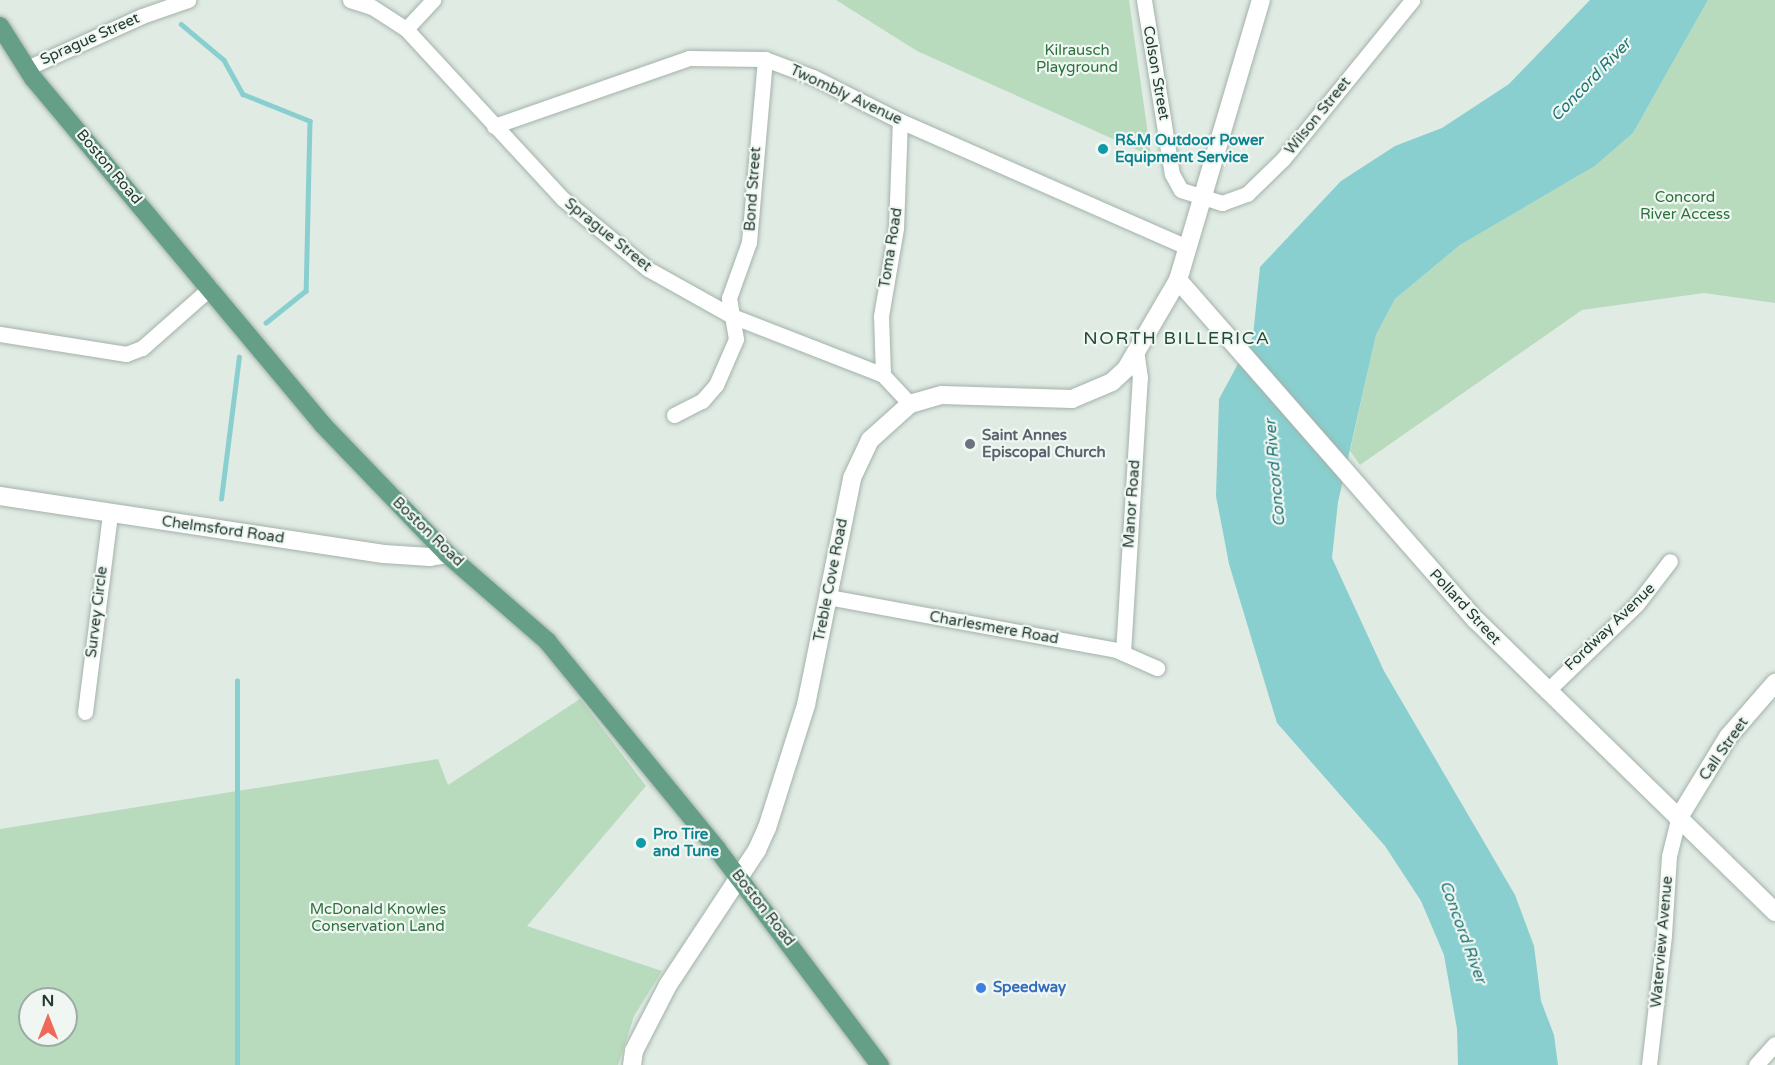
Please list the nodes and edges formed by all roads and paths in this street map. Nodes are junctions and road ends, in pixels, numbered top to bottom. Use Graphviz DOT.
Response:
graph roads {
  1 [pos="188,0"];
  2 [pos="350,0"];
  3 [pos="433,0"];
  4 [pos="1144,0"];
  5 [pos="1261,0"];
  6 [pos="1412,0"];
  7 [pos="0,26"];
  8 [pos="406,29"];
  9 [pos="765,59"];
  10 [pos="27,68"];
  11 [pos="900,121"];
  12 [pos="494,126"];
  13 [pos="1205,199"];
  14 [pos="1185,246"];
  15 [pos="1178,280"];
  16 [pos="210,288"];
  17 [pos="732,316"];
  18 [pos="0,334"];
  19 [pos="1137,356"];
  20 [pos="883,375"];
  21 [pos="910,404"];
  22 [pos="674,415"];
  23 [pos="0,496"];
  24 [pos="110,513"];
  25 [pos="447,554"];
  26 [pos="1670,561"];
  27 [pos="828,597"];
  28 [pos="1123,653"];
  29 [pos="1157,668"];
  30 [pos="1775,683"];
  31 [pos="1547,692"];
  32 [pos="85,712"];
  33 [pos="1678,819"];
  34 [pos="739,878"];
  35 [pos="1775,912"];
  36 [pos="1775,1044"];
  37 [pos="632,1065"];
  38 [pos="880,1065"];
  39 [pos="1649,1065"];
  40 [pos="1756,1065"];
  1 -- 10 [label="street, Sprague Street"];
  2 -- 8 [label="street, Sprague Street"];
  3 -- 8 [label="street"];
  4 -- 13 [label="street, Colson Street"];
  5 -- 13 [label="street"];
  6 -- 13 [label="street, Wilson Street"];
  7 -- 10 [label="main road, Boston Road"];
  8 -- 12 [label="street, Sprague Street"];
  9 -- 11 [label="street, Twombly Avenue"];
  9 -- 12 [label="street, Twombly Avenue"];
  9 -- 17 [label="street, Bond Street"];
  10 -- 16 [label="main road, Boston Road"];
  11 -- 14 [label="street, Twombly Avenue"];
  11 -- 20 [label="street, Toma Road"];
  12 -- 17 [label="street, Sprague Street"];
  13 -- 14 [label="street"];
  14 -- 15 [label="street"];
  15 -- 19 [label="street, Treble Cove Road"];
  15 -- 31 [label="street, Pollard Street"];
  16 -- 18 [label="street"];
  16 -- 25 [label="main road, Boston Road"];
  17 -- 20 [label="street, Sprague Street"];
  17 -- 22 [label="street, Bond Street"];
  19 -- 21 [label="street, Treble Cove Road"];
  19 -- 28 [label="street, Manor Road"];
  20 -- 21 [label="street, Sprague Street"];
  21 -- 27 [label="street, Treble Cove Road"];
  23 -- 24 [label="street, Chelmsford Road"];
  24 -- 25 [label="street, Chelmsford Road"];
  24 -- 32 [label="street, Survey Circle"];
  25 -- 34 [label="main road, Boston Road"];
  26 -- 31 [label="street, Fordway Avenue"];
  27 -- 28 [label="street, Charlesmere Road"];
  27 -- 34 [label="street, Treble Cove Road"];
  28 -- 29 [label="street, Charlesmere Road"];
  30 -- 33 [label="street, Call Street"];
  31 -- 33 [label="street, Pollard Street"];
  33 -- 35 [label="street, Pollard Street"];
  33 -- 39 [label="street, Waterview Avenue"];
  34 -- 37 [label="street, Treble Cove Road"];
  34 -- 38 [label="main road, Boston Road"];
  36 -- 40 [label="street"];
}
